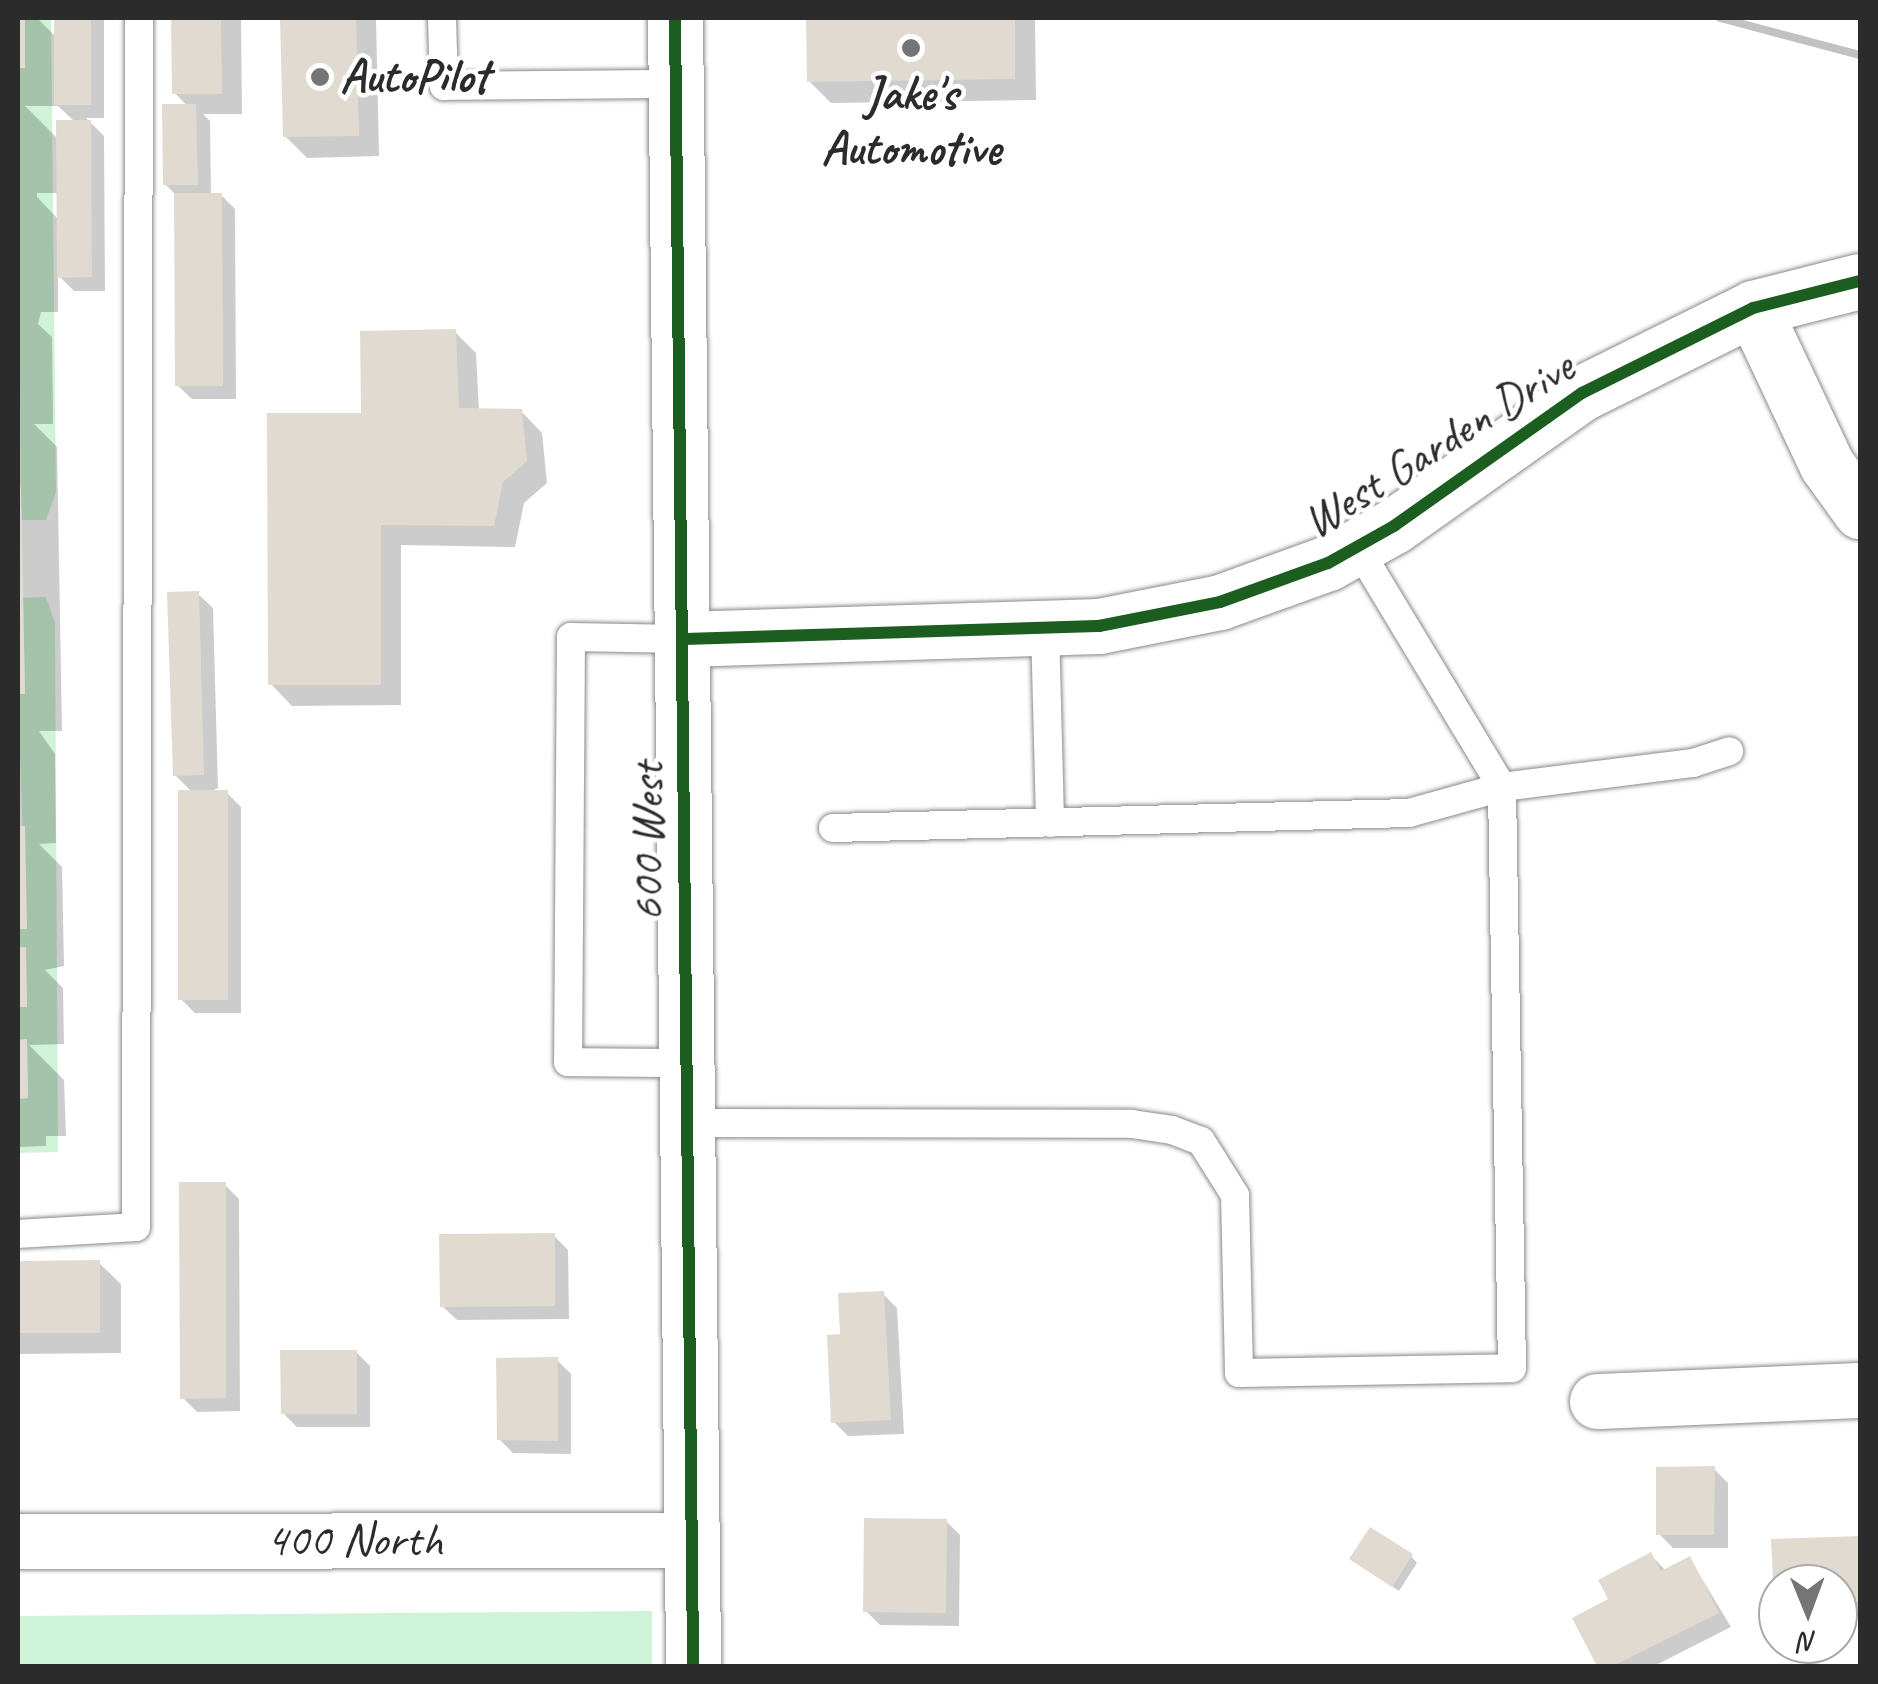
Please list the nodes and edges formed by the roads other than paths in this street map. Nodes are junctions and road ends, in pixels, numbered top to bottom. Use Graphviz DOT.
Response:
graph roads {
  1 [pos="139,18"];
  2 [pos="442,18"];
  3 [pos="676,18"];
  4 [pos="676,84"];
  5 [pos="1860,282"];
  6 [pos="1753,308"];
  7 [pos="1860,511"];
  8 [pos="1357,547"];
  9 [pos="1046,628"];
  10 [pos="684,638"];
  11 [pos="1728,751"];
  12 [pos="1502,787"];
  13 [pos="1050,823"];
  14 [pos="833,828"];
  15 [pos="685,1063"];
  16 [pos="686,1123"];
  17 [pos="18,1234"];
  18 [pos="1860,1390"];
  19 [pos="1596,1401"];
  20 [pos="690,1540"];
  21 [pos="18,1541"];
  22 [pos="693,1666"];
  1 -- 17 [label="lane"];
  2 -- 4 [label="lane"];
  3 -- 4 [label="street, 600 West"];
  4 -- 10 [label="street, 600 West"];
  5 -- 6 [label="street, West Garden Drive"];
  6 -- 7 [label="street"];
  6 -- 8 [label="street, West Garden Drive"];
  8 -- 9 [label="street, West Garden Drive"];
  8 -- 12 [label="lane"];
  9 -- 10 [label="street, West Garden Drive"];
  9 -- 13 [label="lane"];
  10 -- 15 [label="street, 600 West"];
  10 -- 15 [label="lane"];
  11 -- 12 [label="lane"];
  12 -- 13 [label="lane"];
  12 -- 16 [label="lane"];
  13 -- 14 [label="lane"];
  15 -- 16 [label="street, 600 West"];
  16 -- 20 [label="street, 600 West"];
  18 -- 19 [label="street"];
  20 -- 21 [label="street, 400 North"];
  20 -- 22 [label="street, 600 West"];
}
